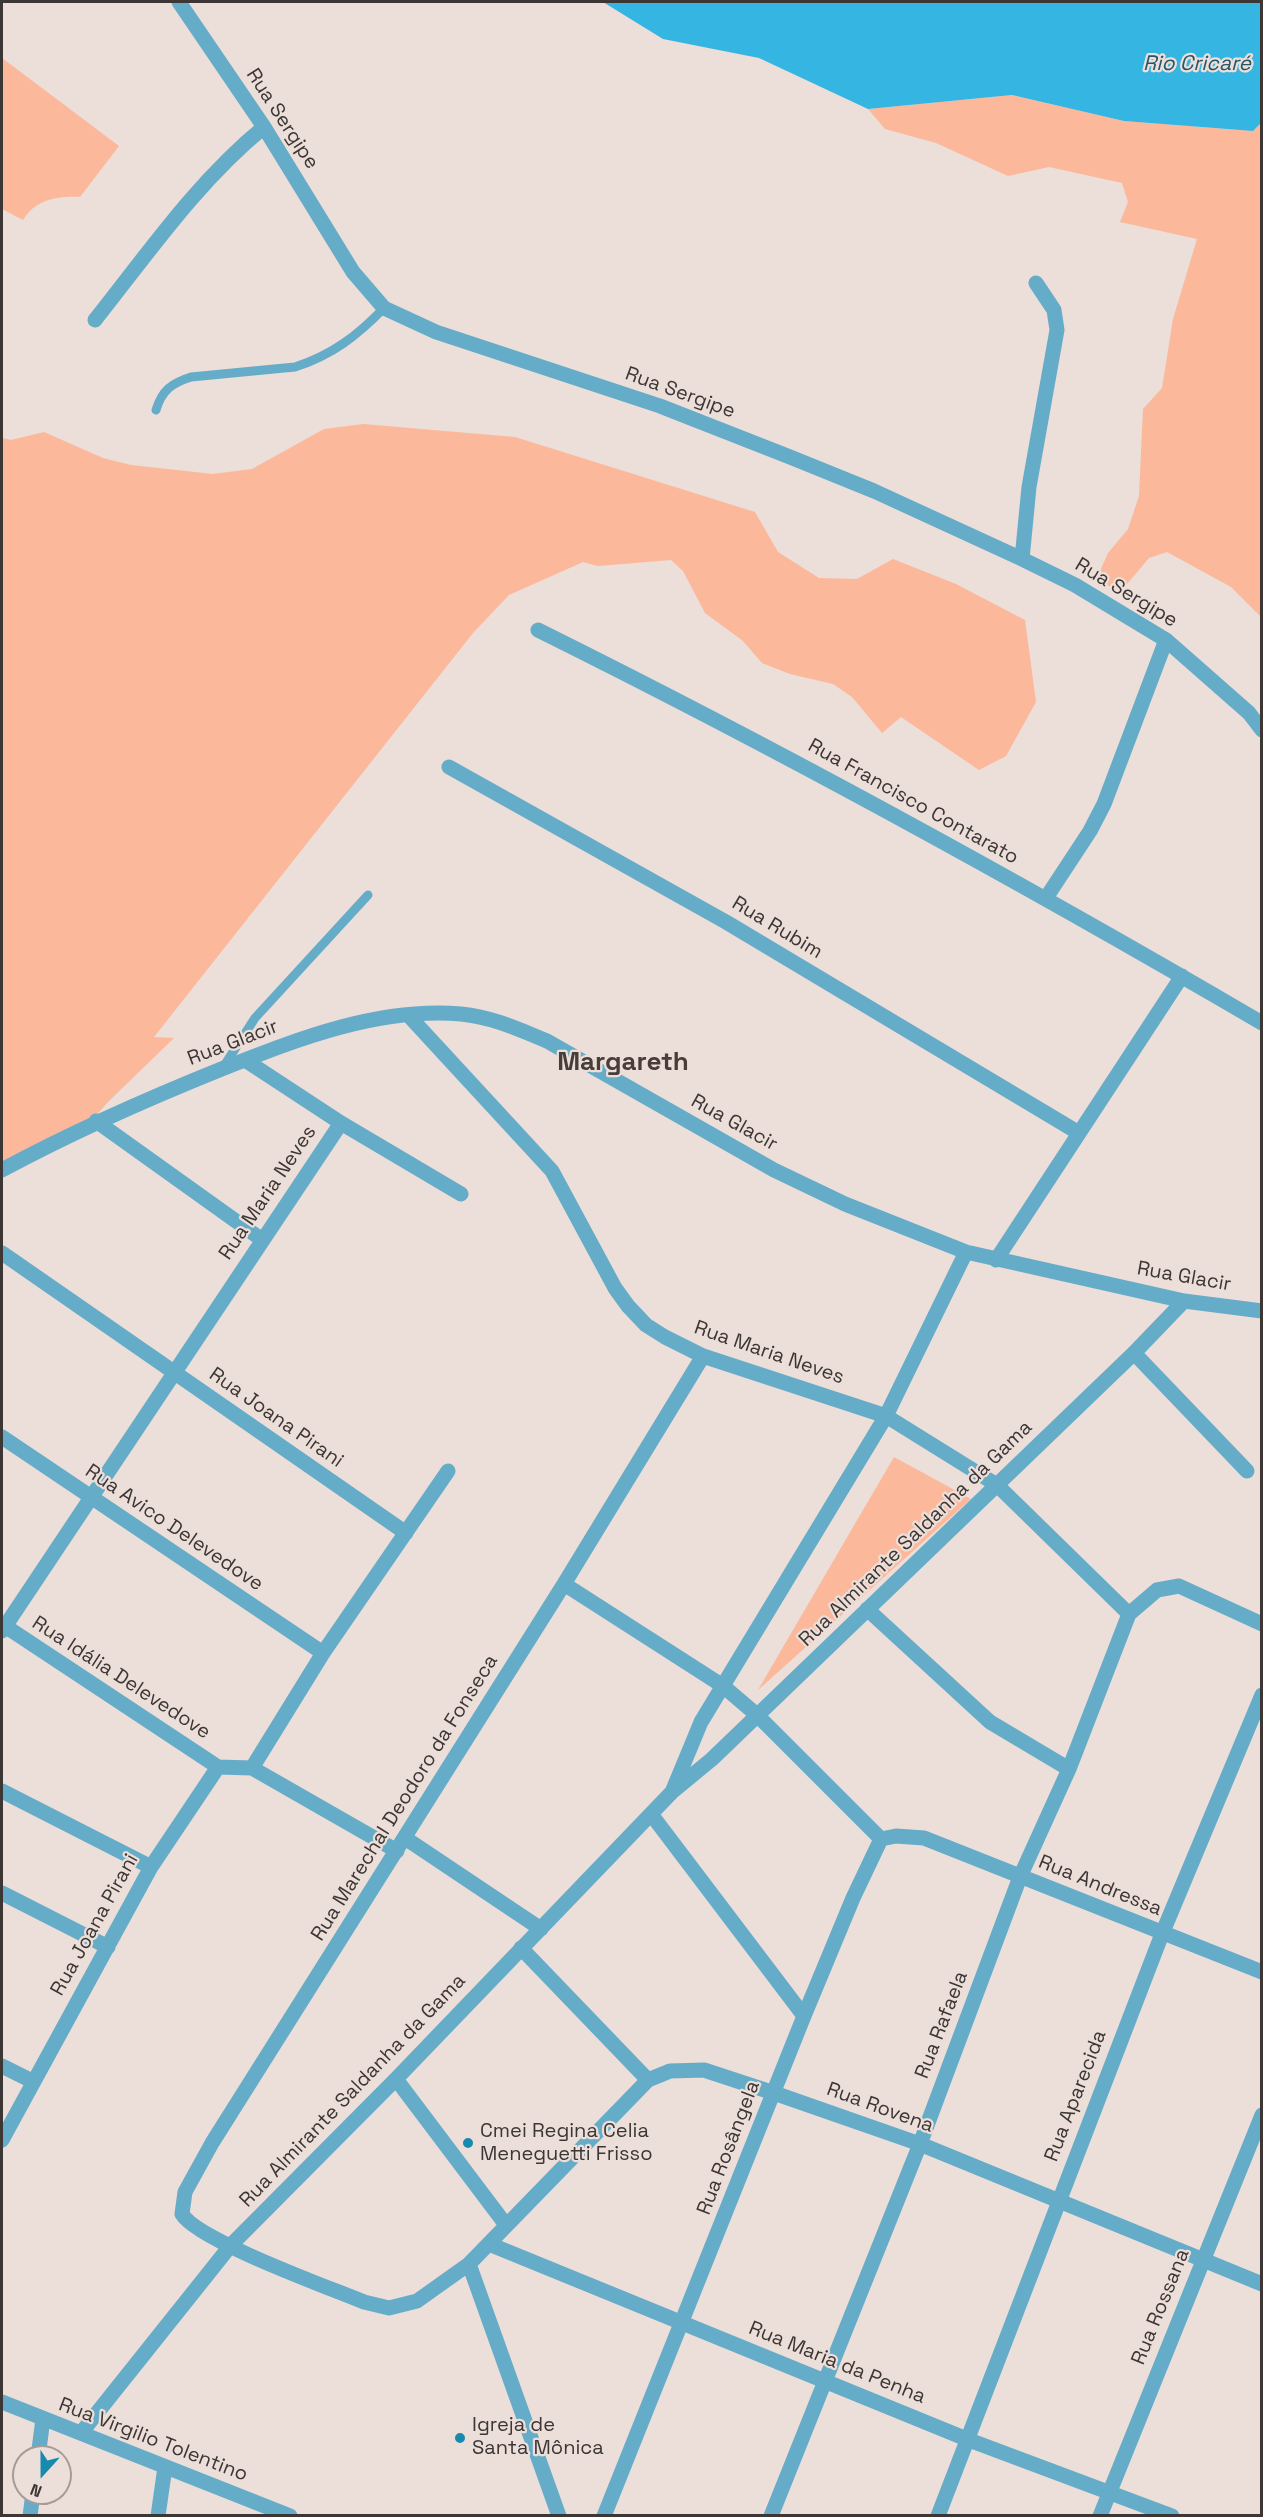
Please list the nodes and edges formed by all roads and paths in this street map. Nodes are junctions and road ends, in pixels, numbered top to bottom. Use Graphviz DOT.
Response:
graph roads {
  1 [pos="179,2"];
  2 [pos="264,127"];
  3 [pos="1036,283"];
  4 [pos="384,308"];
  5 [pos="95,320"];
  6 [pos="156,410"];
  7 [pos="1022,559"];
  8 [pos="538,630"];
  9 [pos="1166,640"];
  10 [pos="1262,730"];
  11 [pos="450,767"];
  12 [pos="368,895"];
  13 [pos="1046,898"];
  14 [pos="1182,976"];
  15 [pos="409,1016"];
  16 [pos="1262,1023"];
  17 [pos="245,1060"];
  18 [pos="222,1069"];
  19 [pos="96,1121"];
  20 [pos="341,1123"];
  21 [pos="1079,1133"];
  22 [pos="2,1170"];
  23 [pos="461,1194"];
  24 [pos="261,1239"];
  25 [pos="966,1252"];
  26 [pos="2,1253"];
  27 [pos="996,1260"];
  28 [pos="1184,1301"];
  29 [pos="1262,1311"];
  30 [pos="1134,1353"];
  31 [pos="703,1356"];
  32 [pos="173,1372"];
  33 [pos="886,1416"];
  34 [pos="2,1437"];
  35 [pos="448,1471"];
  36 [pos="1247,1471"];
  37 [pos="997,1485"];
  38 [pos="91,1497"];
  39 [pos="406,1533"];
  40 [pos="564,1584"];
  41 [pos="867,1609"];
  42 [pos="1128,1614"];
  43 [pos="1262,1624"];
  44 [pos="3,1627"];
  45 [pos="322,1653"];
  46 [pos="723,1686"];
  47 [pos="1262,1695"];
  48 [pos="757,1715"];
  49 [pos="218,1767"];
  50 [pos="252,1768"];
  51 [pos="1069,1768"];
  52 [pos="2,1791"];
  53 [pos="672,1792"];
  54 [pos="651,1814"];
  55 [pos="881,1839"];
  56 [pos="401,1844"];
  57 [pos="151,1867"];
  58 [pos="1020,1877"];
  59 [pos="2,1893"];
  60 [pos="541,1929"];
  61 [pos="1162,1934"];
  62 [pos="108,1947"];
  63 [pos="521,1948"];
  64 [pos="1262,1972"];
  65 [pos="804,2016"];
  66 [pos="2,2066"];
  67 [pos="396,2079"];
  68 [pos="648,2080"];
  69 [pos="32,2081"];
  70 [pos="774,2093"];
  71 [pos="1262,2115"];
  72 [pos="2,2140"];
  73 [pos="920,2144"];
  74 [pos="1057,2201"];
  75 [pos="506,2225"];
  76 [pos="489,2244"];
  77 [pos="231,2246"];
  78 [pos="1202,2260"];
  79 [pos="469,2264"];
  80 [pos="1262,2284"];
  81 [pos="683,2323"];
  82 [pos="826,2382"];
  83 [pos="2,2402"];
  84 [pos="43,2419"];
  85 [pos="81,2433"];
  86 [pos="969,2440"];
  87 [pos="40,2445"];
  88 [pos="165,2467"];
  89 [pos="1110,2492"];
  90 [pos="158,2516"];
  91 [pos="290,2516"];
  92 [pos="559,2516"];
  93 [pos="604,2516"];
  94 [pos="771,2516"];
  95 [pos="938,2516"];
  96 [pos="1100,2516"];
  97 [pos="1172,2516"];
  1 -- 2 [label="street, Rua Sergipe"];
  2 -- 4 [label="street, Rua Sergipe"];
  2 -- 5 [label="street"];
  3 -- 7 [label="street"];
  4 -- 6 [label="lane"];
  4 -- 7 [label="street, Rua Sergipe"];
  7 -- 9 [label="street, Rua Sergipe"];
  8 -- 13 [label="street, Rua Francisco Contarato"];
  9 -- 10 [label="street, Rua Sergipe"];
  9 -- 13 [label="street"];
  11 -- 21 [label="street, Rua Rubim"];
  12 -- 18 [label="lane"];
  13 -- 14 [label="street, Rua Francisco Contarato"];
  14 -- 16 [label="street, Rua Francisco Contarato"];
  14 -- 21 [label="street"];
  15 -- 17 [label="street, Rua Glacir"];
  15 -- 25 [label="street, Rua Glacir"];
  15 -- 31 [label="street, Rua Maria Neves"];
  17 -- 18 [label="street, Rua Glacir"];
  17 -- 20 [label="street"];
  18 -- 19 [label="street, Rua Glacir"];
  19 -- 22 [label="street, Rua Glacir"];
  19 -- 24 [label="street"];
  20 -- 23 [label="street, Rua Maria Neves"];
  20 -- 24 [label="street, Rua Maria Neves"];
  21 -- 27 [label="street"];
  24 -- 32 [label="street, Rua Maria Neves"];
  25 -- 27 [label="street, Rua Glacir"];
  25 -- 33 [label="street, Rua Almirante Saldanha da Gama"];
  26 -- 32 [label="street, Rua Joana Pirani"];
  27 -- 28 [label="street, Rua Glacir"];
  28 -- 29 [label="street, Rua Glacir"];
  28 -- 30 [label="street, Rua Almirante Saldanha da Gama"];
  30 -- 36 [label="street"];
  30 -- 37 [label="street, Rua Almirante Saldanha da Gama"];
  31 -- 33 [label="street, Rua Maria Neves"];
  31 -- 40 [label="street, Rua Marechal Deodoro da Fonseca"];
  32 -- 38 [label="street, Rua Maria Neves"];
  32 -- 39 [label="street, Rua Joana Pirani"];
  33 -- 37 [label="street, Rua Maria Neves"];
  33 -- 46 [label="street, Rua Almirante Saldanha da Gama"];
  34 -- 38 [label="street, Rua Avico Delevedove"];
  35 -- 39 [label="street"];
  37 -- 41 [label="street, Rua Almirante Saldanha da Gama"];
  37 -- 42 [label="street, Rua Maria Neves"];
  38 -- 44 [label="street, Rua Maria Neves"];
  38 -- 45 [label="street, Rua Avico Delevedove"];
  39 -- 45 [label="street"];
  40 -- 46 [label="street"];
  40 -- 56 [label="street, Rua Marechal Deodoro da Fonseca"];
  41 -- 48 [label="street, Rua Almirante Saldanha da Gama"];
  41 -- 51 [label="street"];
  42 -- 43 [label="street"];
  42 -- 51 [label="street, Rua Rafaela"];
  44 -- 49 [label="street, Rua Idália Delevedove"];
  45 -- 50 [label="street"];
  46 -- 48 [label="street"];
  46 -- 53 [label="street, Rua Almirante Saldanha da Gama"];
  47 -- 61 [label="street, Rua Aparecida"];
  48 -- 53 [label="street, Rua Almirante Saldanha da Gama"];
  48 -- 55 [label="street"];
  49 -- 50 [label="street"];
  49 -- 57 [label="street, Rua Joana Pirani"];
  50 -- 56 [label="street"];
  51 -- 58 [label="street, Rua Rafaela"];
  52 -- 57 [label="street"];
  53 -- 54 [label="street, Rua Almirante Saldanha da Gama"];
  54 -- 60 [label="street, Rua Almirante Saldanha da Gama"];
  54 -- 65 [label="street"];
  55 -- 58 [label="street, Rua Andressa"];
  55 -- 65 [label="street, Rua Rosângela"];
  56 -- 60 [label="street"];
  56 -- 77 [label="street, Rua Marechal Deodoro da Fonseca"];
  57 -- 62 [label="street, Rua Joana Pirani"];
  58 -- 61 [label="street, Rua Andressa"];
  58 -- 73 [label="street, Rua Rafaela"];
  59 -- 62 [label="street"];
  60 -- 63 [label="street, Rua Almirante Saldanha da Gama"];
  61 -- 64 [label="street, Rua Andressa"];
  61 -- 74 [label="street, Rua Aparecida"];
  62 -- 69 [label="street, Rua Joana Pirani"];
  63 -- 67 [label="street, Rua Almirante Saldanha da Gama"];
  63 -- 68 [label="street"];
  65 -- 70 [label="street, Rua Rosângela"];
  66 -- 69 [label="street"];
  67 -- 75 [label="street"];
  67 -- 77 [label="street, Rua Almirante Saldanha da Gama"];
  68 -- 70 [label="street, Rua Rovena"];
  68 -- 75 [label="street"];
  69 -- 72 [label="street, Rua Joana Pirani"];
  70 -- 73 [label="street, Rua Rovena"];
  70 -- 81 [label="street, Rua Rosângela"];
  71 -- 78 [label="street, Rua Rossana"];
  73 -- 74 [label="street, Rua Rovena"];
  73 -- 82 [label="street, Rua Rafaela"];
  74 -- 78 [label="street, Rua Rovena"];
  74 -- 86 [label="street, Rua Aparecida"];
  75 -- 76 [label="street"];
  76 -- 79 [label="street"];
  76 -- 81 [label="street, Rua Maria da Penha"];
  77 -- 79 [label="street"];
  77 -- 85 [label="street, Rua Almirante Saldanha da Gama"];
  78 -- 80 [label="street, Rua Rovena"];
  78 -- 89 [label="street, Rua Rossana"];
  79 -- 92 [label="street"];
  81 -- 82 [label="street, Rua Maria da Penha"];
  81 -- 93 [label="street, Rua Rosângela"];
  82 -- 86 [label="street, Rua Maria da Penha"];
  82 -- 94 [label="street, Rua Rafaela"];
  83 -- 84 [label="street, Rua Virgilio Tolentino"];
  84 -- 85 [label="street, Rua Virgilio Tolentino"];
  84 -- 87 [label="street"];
  85 -- 88 [label="street, Rua Virgilio Tolentino"];
  86 -- 89 [label="street, Rua Maria da Penha"];
  86 -- 95 [label="street, Rua Aparecida"];
  88 -- 90 [label="street"];
  88 -- 91 [label="street, Rua Virgilio Tolentino"];
  89 -- 96 [label="street, Rua Rossana"];
  89 -- 97 [label="street, Rua Maria da Penha"];
}
